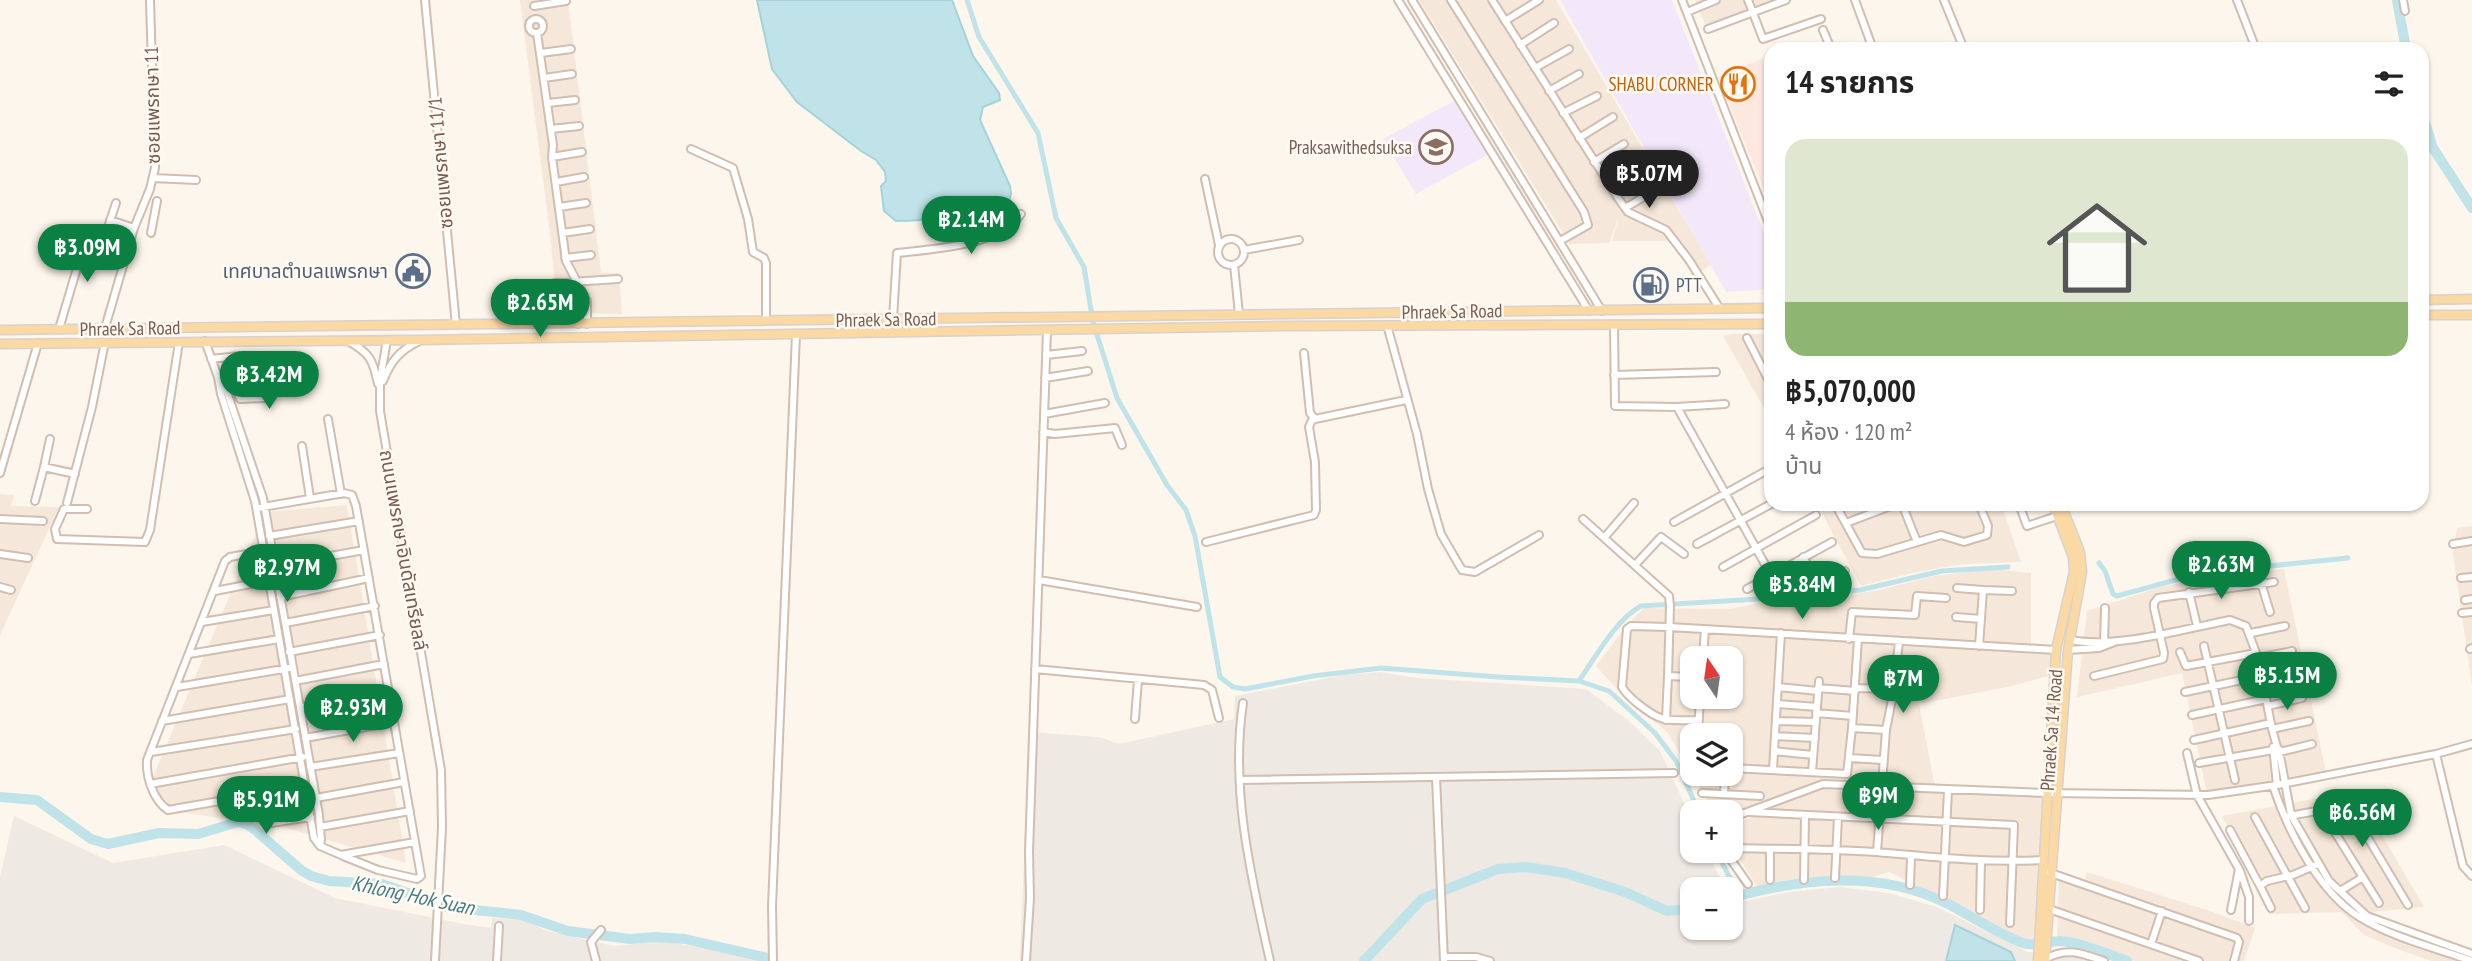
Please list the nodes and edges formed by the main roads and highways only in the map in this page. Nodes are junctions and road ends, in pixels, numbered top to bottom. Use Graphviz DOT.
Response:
graph roads {
  1 [pos="2472,299"];
  2 [pos="2429,300"];
  3 [pos="1764,308"];
  4 [pos="1513,310"];
  5 [pos="2429,315"];
  6 [pos="2472,315"];
  7 [pos="700,322"];
  8 [pos="1764,324"];
  9 [pos="1513,326"];
  10 [pos="0,330"];
  11 [pos="700,336"];
  12 [pos="0,344"];
  13 [pos="2055,511"];
  14 [pos="2064,511"];
  15 [pos="2059,639"];
  16 [pos="2071,640"];
  17 [pos="2055,662"];
  18 [pos="2067,662"];
  19 [pos="2047,872"];
  20 [pos="2043,930"];
  21 [pos="2043,958"];
  1 -- 2 [label="main road"];
  3 -- 4 [label="main road, Phraek Sa Road"];
  4 -- 7 [label="main road, Phraek Sa Road"];
  4 -- 9 [label="main road"];
  5 -- 6 [label="main road"];
  7 -- 10 [label="main road, Phraek Sa Road"];
  7 -- 11 [label="main road"];
  8 -- 9 [label="main road, Phraek Sa Road"];
  9 -- 11 [label="main road, Phraek Sa Road"];
  11 -- 12 [label="main road, Phraek Sa Road"];
  13 -- 15 [label="main road, Phraek Sa 14 Road"];
  14 -- 16 [label="main road, Phraek Sa 14 Road"];
  15 -- 16 [label="main road"];
  15 -- 17 [label="main road, Phraek Sa 14 Road"];
  16 -- 18 [label="main road, Phraek Sa 14 Road"];
  17 -- 18 [label="main road"];
  17 -- 19 [label="main road, Phraek Sa 14 Road"];
  18 -- 19 [label="main road, Phraek Sa 14 Road"];
  19 -- 20 [label="main road, Phraek Sa 14 Road"];
  19 -- 20 [label="main road, Phraek Sa 14 Road"];
  20 -- 21 [label="main road, Phraek Sa 14 Road"];
}
